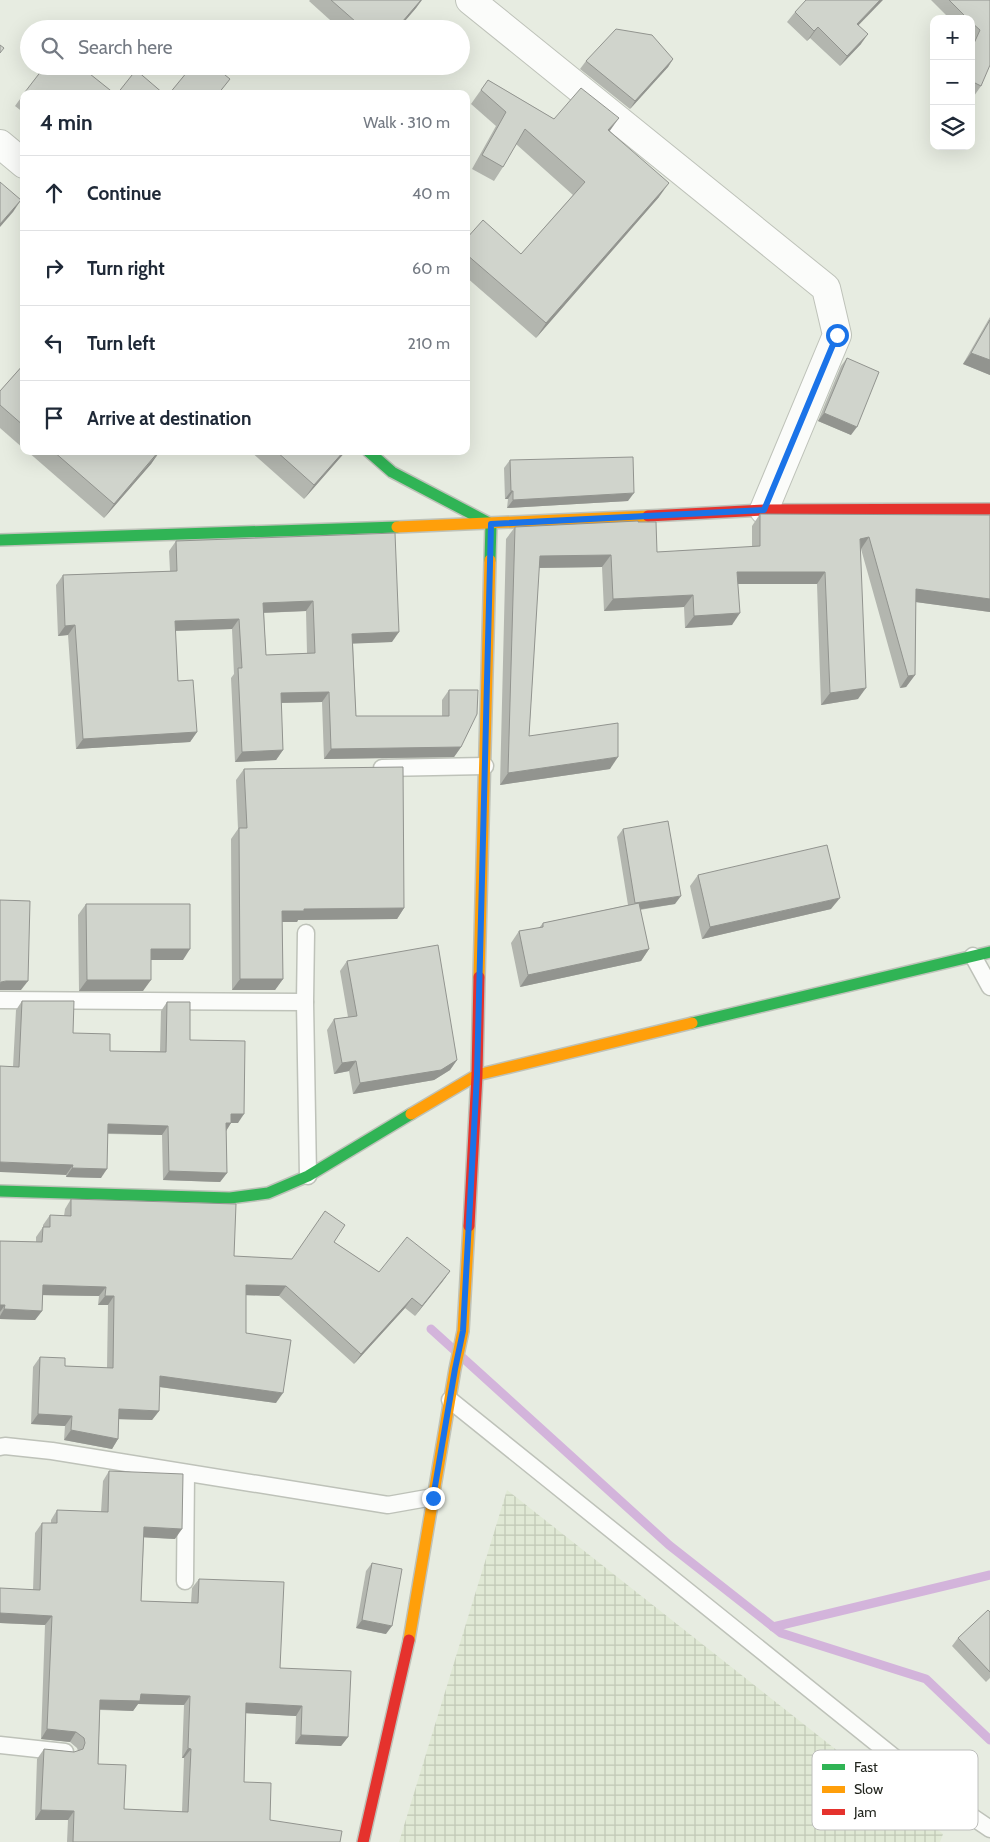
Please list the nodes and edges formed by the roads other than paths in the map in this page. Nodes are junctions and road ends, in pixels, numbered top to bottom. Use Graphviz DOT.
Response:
graph roads {
  1 [pos="470,0"];
  2 [pos="0,144"];
  3 [pos="20,161"];
  4 [pos="373,455"];
  5 [pos="990,509"];
  6 [pos="764,510"];
  7 [pos="491,524"];
  8 [pos="0,540"];
  9 [pos="485,766"];
  10 [pos="368,768"];
  11 [pos="306,934"];
  12 [pos="990,952"];
  13 [pos="973,956"];
  14 [pos="990,987"];
  15 [pos="0,1000"];
  16 [pos="305,1002"];
  17 [pos="477,1075"];
  18 [pos="308,1176"];
  19 [pos="0,1191"];
  20 [pos="450,1400"];
  21 [pos="0,1447"];
  22 [pos="186,1473"];
  23 [pos="433,1498"];
  24 [pos="184,1581"];
  25 [pos="0,1746"];
  26 [pos="885,1750"];
  27 [pos="68,1752"];
  28 [pos="978,1821"];
  29 [pos="990,1829"];
  30 [pos="363,1842"];
  1 -- 6 [label="street"];
  2 -- 3 [label="street"];
  4 -- 7 [label="street"];
  5 -- 6 [label="street"];
  6 -- 7 [label="street"];
  7 -- 8 [label="street"];
  7 -- 9 [label="street"];
  9 -- 10 [label="lane"];
  9 -- 17 [label="street"];
  11 -- 16 [label="lane"];
  12 -- 13 [label="street"];
  13 -- 14 [label="lane"];
  13 -- 17 [label="street"];
  15 -- 16 [label="lane"];
  16 -- 18 [label="lane"];
  17 -- 18 [label="street"];
  17 -- 20 [label="street"];
  18 -- 19 [label="street"];
  20 -- 23 [label="street"];
  20 -- 26 [label="lane"];
  21 -- 22 [label="lane"];
  22 -- 23 [label="lane"];
  22 -- 24 [label="lane"];
  23 -- 30 [label="street"];
  25 -- 27 [label="lane"];
  28 -- 29 [label="lane"];
}
